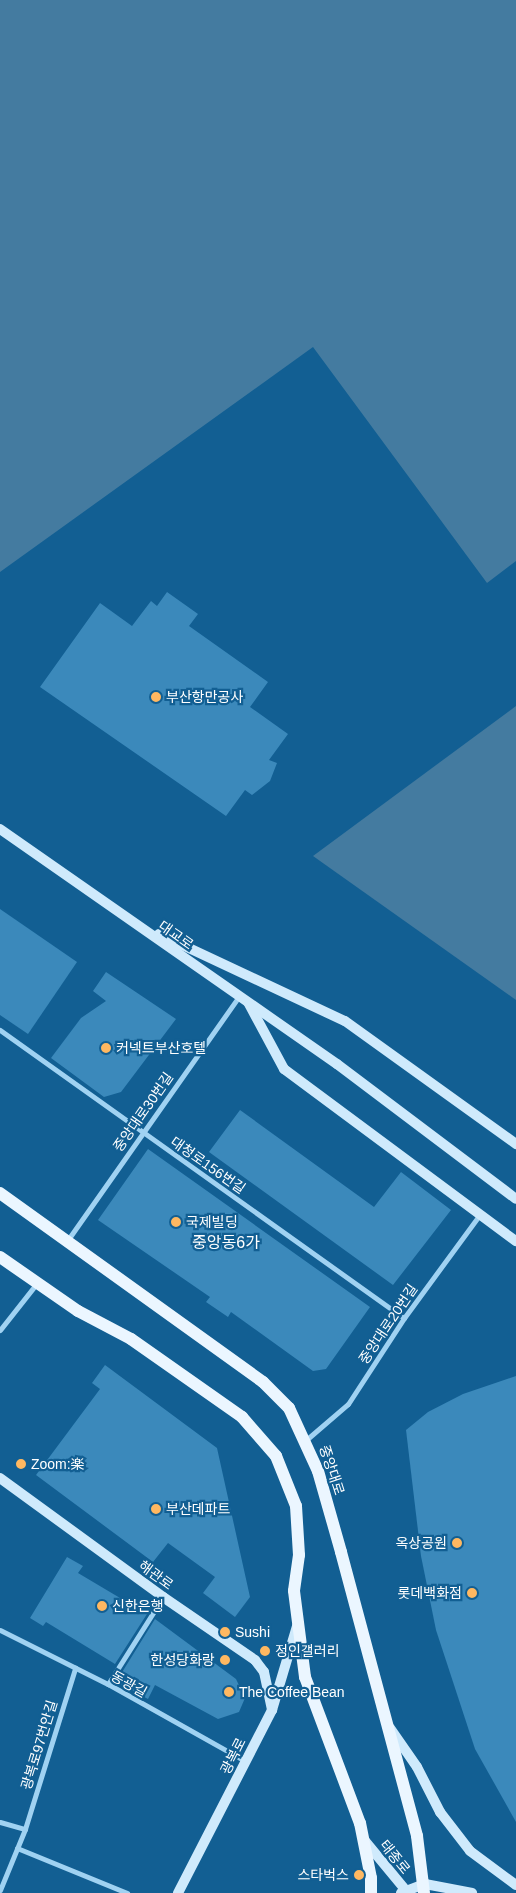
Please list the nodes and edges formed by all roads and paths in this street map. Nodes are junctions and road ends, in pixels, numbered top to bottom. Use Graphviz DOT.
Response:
graph roads {
  1 [pos="0,829"];
  2 [pos="136,924"];
  3 [pos="243,998"];
  4 [pos="0,1030"];
  5 [pos="142,1131"];
  6 [pos="516,1144"];
  7 [pos="0,1193"];
  8 [pos="516,1199"];
  9 [pos="480,1214"];
  10 [pos="516,1241"];
  11 [pos="67,1242"];
  12 [pos="0,1258"];
  13 [pos="37,1282"];
  14 [pos="404,1318"];
  15 [pos="0,1330"];
  16 [pos="306,1440"];
  17 [pos="0,1478"];
  18 [pos="163,1597"];
  19 [pos="297,1626"];
  20 [pos="0,1630"];
  21 [pos="75,1668"];
  22 [pos="108,1684"];
  23 [pos="272,1710"];
  24 [pos="387,1724"];
  25 [pos="246,1762"];
  26 [pos="0,1822"];
  27 [pos="25,1830"];
  28 [pos="365,1841"];
  29 [pos="17,1848"];
  30 [pos="516,1885"];
  31 [pos="425,1889"];
  32 [pos="0,1890"];
  33 [pos="404,1892"];
  34 [pos="127,1893"];
  35 [pos="178,1893"];
  36 [pos="371,1893"];
  37 [pos="472,1893"];
  1 -- 2 [label="main road, 대교로"];
  2 -- 3 [label="main road, 대교로"];
  2 -- 6 [label="main road"];
  3 -- 5 [label="street, 중앙대로30번길"];
  3 -- 8 [label="main road, 대교로"];
  3 -- 9 [label="main road"];
  4 -- 5 [label="street, 대청로156번길"];
  5 -- 11 [label="street, 중앙대로30번길"];
  5 -- 14 [label="street, 대청로156번길"];
  7 -- 11 [label="main road, 중앙대로"];
  9 -- 10 [label="main road"];
  9 -- 14 [label="street, 중앙대로20번길"];
  11 -- 16 [label="main road, 중앙대로"];
  12 -- 13 [label="main road"];
  13 -- 15 [label="street"];
  13 -- 19 [label="main road"];
  14 -- 16 [label="street, 중앙대로20번길"];
  16 -- 24 [label="main road, 중앙대로"];
  17 -- 18 [label="main road, 해관로"];
  18 -- 22 [label="street"];
  18 -- 23 [label="main road, 해관로"];
  19 -- 23 [label="main road, 광복로"];
  19 -- 28 [label="main road"];
  20 -- 21 [label="street, 동광길"];
  21 -- 22 [label="street, 동광길"];
  21 -- 27 [label="street, 광복로97번안길"];
  22 -- 25 [label="street, 동광길"];
  23 -- 25 [label="main road, 광복로"];
  24 -- 30 [label="main road"];
  24 -- 31 [label="main road, 중앙대로"];
  25 -- 35 [label="main road, 광복로"];
  26 -- 27 [label="street"];
  27 -- 29 [label="street, 광복로97번안길"];
  28 -- 33 [label="main road, 태종로"];
  28 -- 36 [label="main road"];
  29 -- 32 [label="street, 광복로97번안길"];
  29 -- 34 [label="street"];
  31 -- 33 [label="main road, 태종로"];
  31 -- 37 [label="main road, 태종로"];
}
